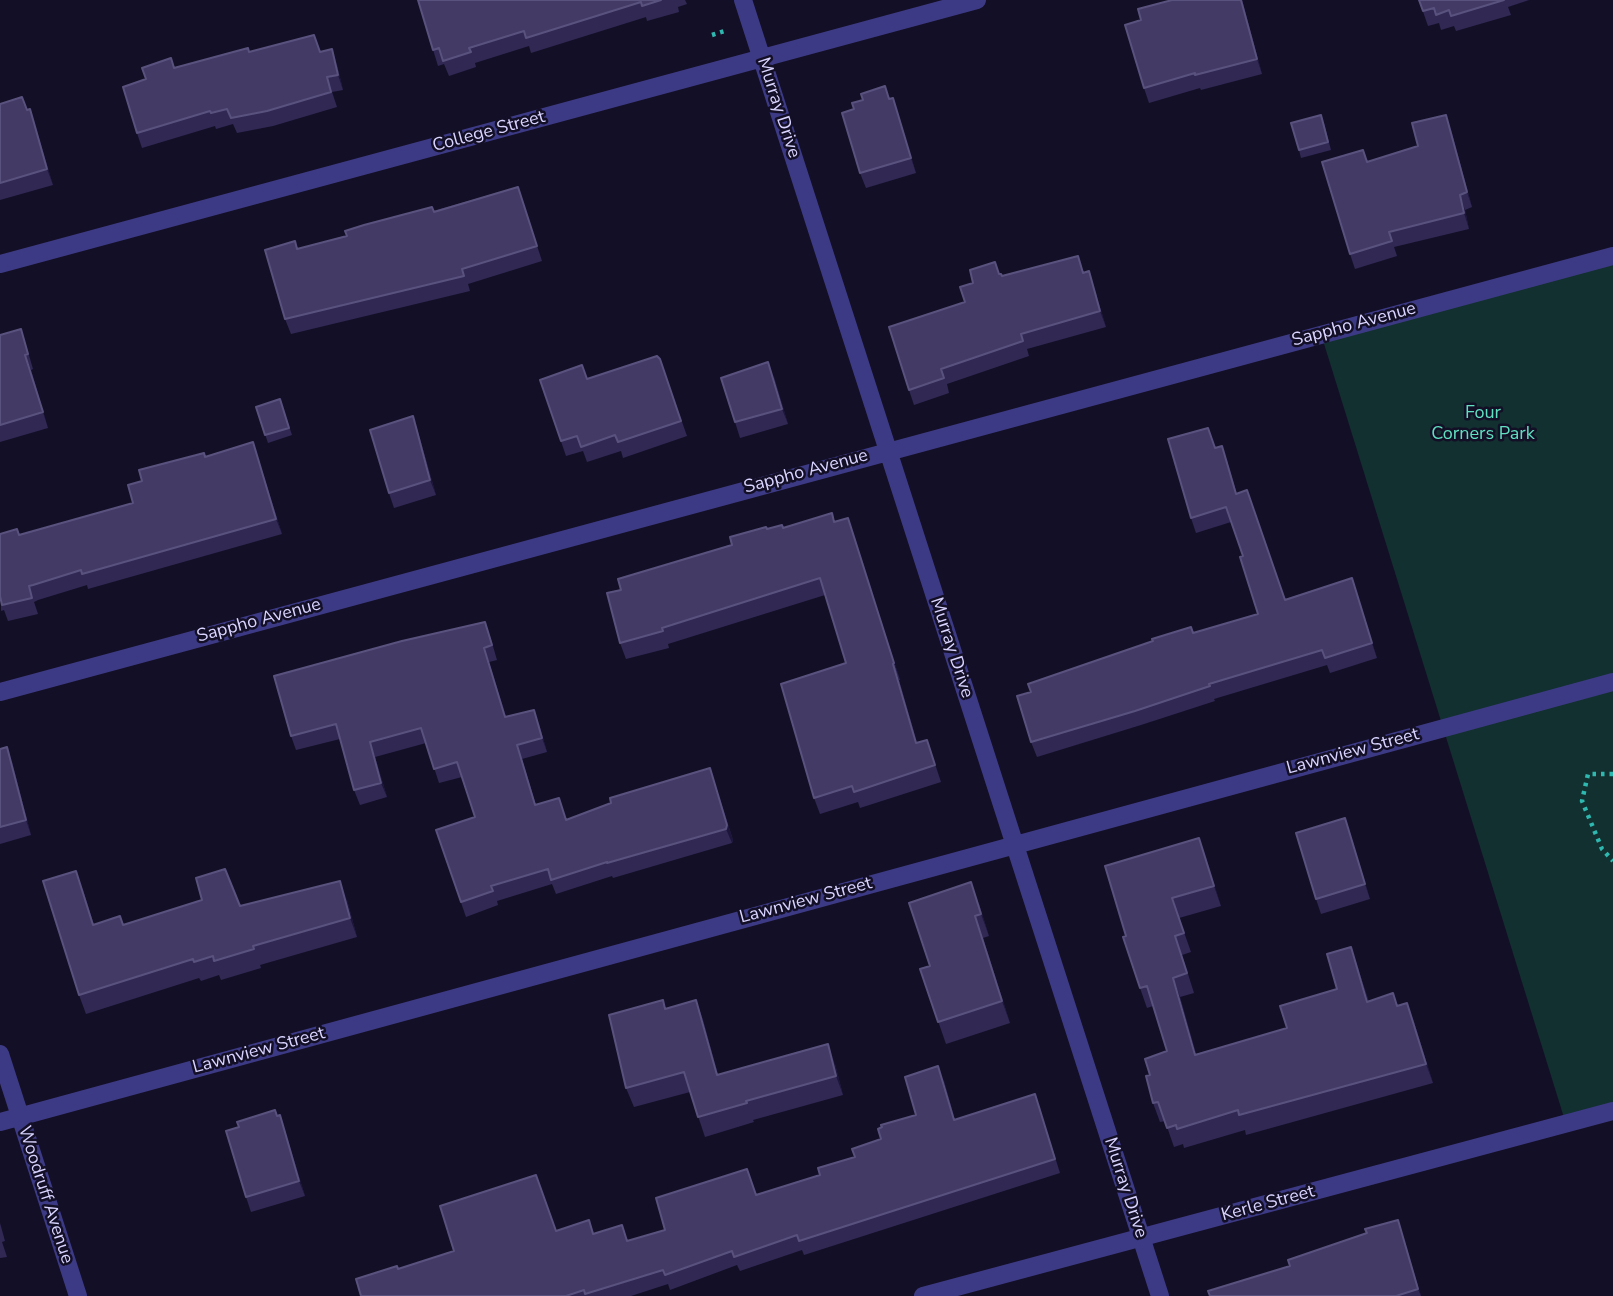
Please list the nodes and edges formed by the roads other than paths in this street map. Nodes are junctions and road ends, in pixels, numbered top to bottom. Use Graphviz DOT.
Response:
graph roads {
  1 [pos="743,0"];
  2 [pos="977,0"];
  3 [pos="762,58"];
  4 [pos="1613,256"];
  5 [pos="0,264"];
  6 [pos="889,450"];
  7 [pos="1613,682"];
  8 [pos="0,692"];
  9 [pos="1013,845"];
  10 [pos="0,1054"];
  11 [pos="1613,1111"];
  12 [pos="20,1116"];
  13 [pos="0,1122"];
  14 [pos="1141,1238"];
  15 [pos="78,1296"];
  16 [pos="923,1296"];
  17 [pos="1160,1296"];
  1 -- 3 [label="street, Murray Drive"];
  2 -- 3 [label="street, College Street"];
  3 -- 5 [label="street, College Street"];
  3 -- 6 [label="street, Murray Drive"];
  4 -- 6 [label="street, Sappho Avenue"];
  6 -- 8 [label="street, Sappho Avenue"];
  6 -- 9 [label="street, Murray Drive"];
  7 -- 9 [label="street, Lawnview Street"];
  9 -- 12 [label="street, Lawnview Street"];
  9 -- 14 [label="street, Murray Drive"];
  10 -- 12 [label="street, Woodruff Avenue"];
  11 -- 14 [label="street, Kerle Street"];
  12 -- 13 [label="street, Lawnview Street"];
  12 -- 15 [label="street, Woodruff Avenue"];
  14 -- 16 [label="street, Kerle Street"];
  14 -- 17 [label="street, Murray Drive"];
}
